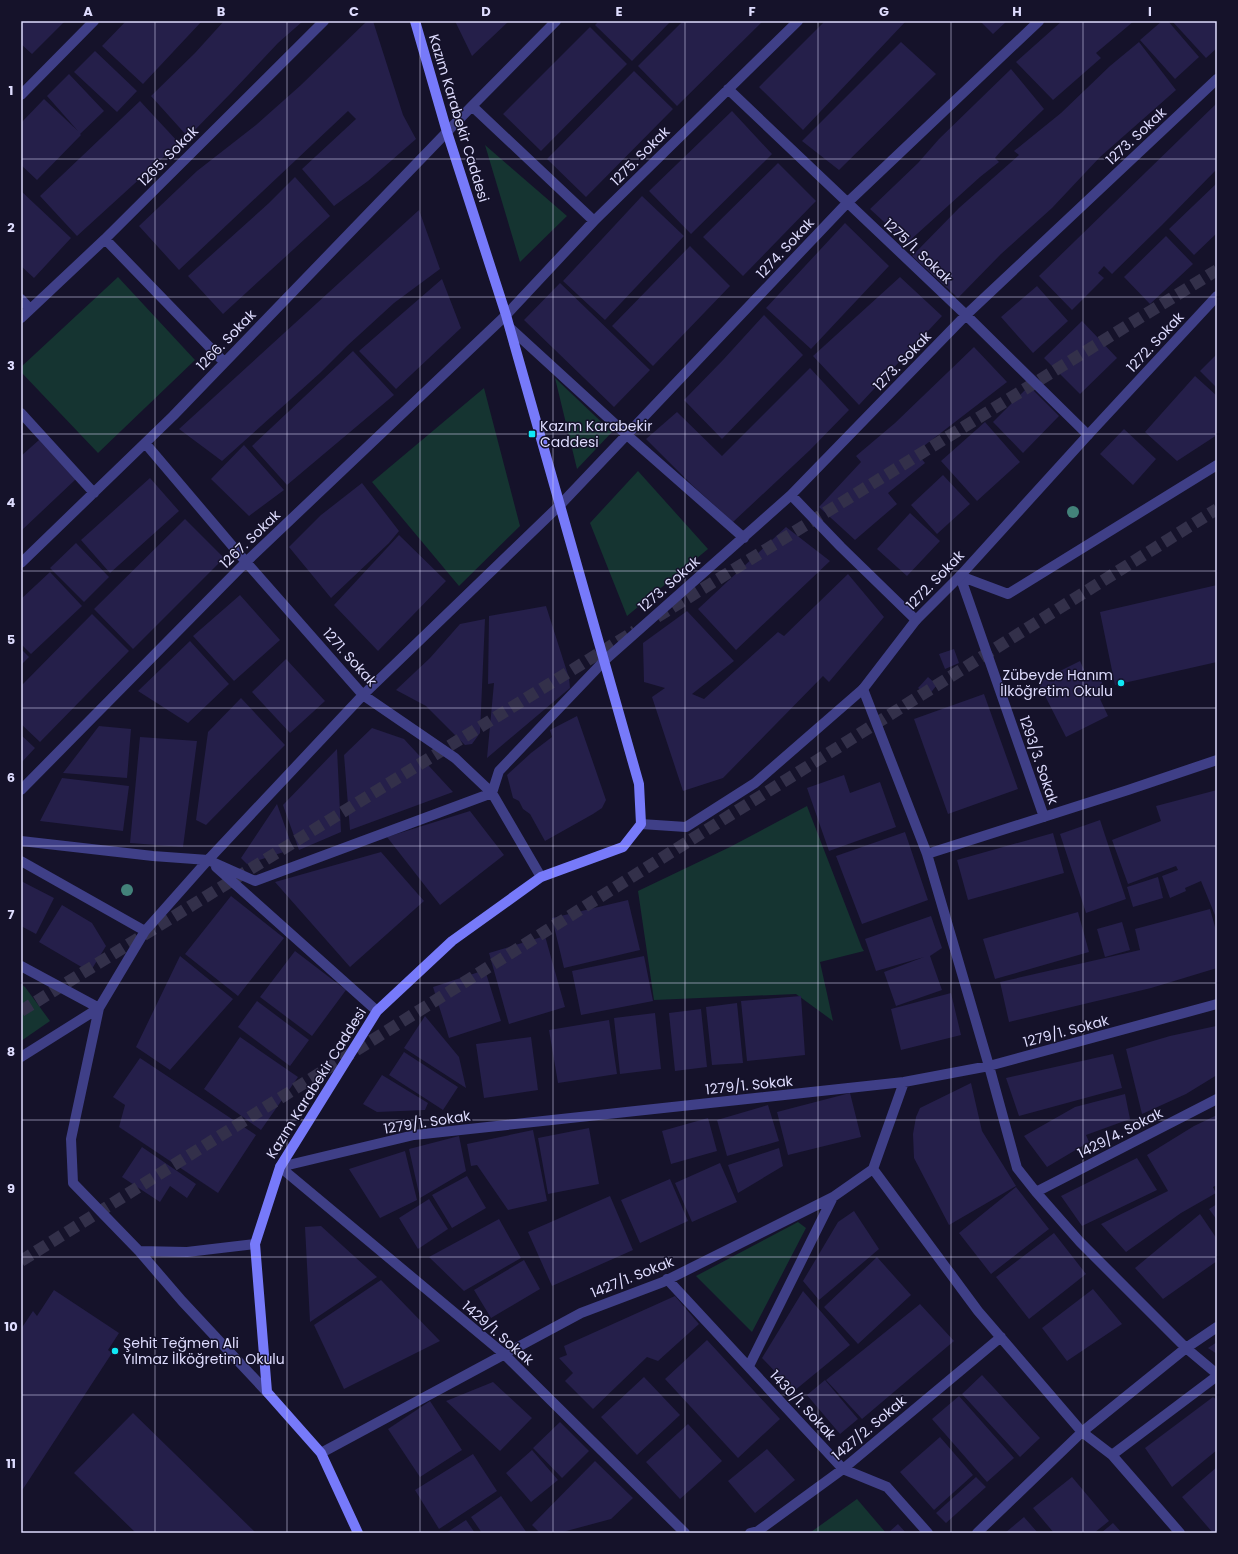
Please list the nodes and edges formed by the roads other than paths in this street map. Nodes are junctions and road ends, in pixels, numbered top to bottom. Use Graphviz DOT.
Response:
graph roads {
  1 [pos="94,21"];
  2 [pos="324,21"];
  3 [pos="415,21"];
  4 [pos="556,21"];
  5 [pos="798,21"];
  6 [pos="1038,21"];
  7 [pos="1217,79"];
  8 [pos="728,89"];
  9 [pos="21,95"];
  10 [pos="472,106"];
  11 [pos="447,132"];
  12 [pos="847,203"];
  13 [pos="594,221"];
  14 [pos="105,239"];
  15 [pos="1217,296"];
  16 [pos="21,298"];
  17 [pos="30,309"];
  18 [pos="506,315"];
  19 [pos="966,315"];
  20 [pos="21,318"];
  21 [pos="510,328"];
  22 [pos="224,362"];
  23 [pos="21,413"];
  24 [pos="627,435"];
  25 [pos="1088,435"];
  26 [pos="145,443"];
  27 [pos="1217,465"];
  28 [pos="94,493"];
  29 [pos="791,495"];
  30 [pos="561,504"];
  31 [pos="744,538"];
  32 [pos="246,562"];
  33 [pos="21,563"];
  34 [pos="960,576"];
  35 [pos="916,620"];
  36 [pos="605,660"];
  37 [pos="863,689"];
  38 [pos="364,695"];
  39 [pos="1217,760"];
  40 [pos="21,790"];
  41 [pos="492,792"];
  42 [pos="1044,817"];
  43 [pos="641,824"];
  44 [pos="21,841"];
  45 [pos="927,854"];
  46 [pos="208,860"];
  47 [pos="21,861"];
  48 [pos="541,877"];
  49 [pos="145,931"];
  50 [pos="21,966"];
  51 [pos="1217,1004"];
  52 [pos="98,1008"];
  53 [pos="377,1011"];
  54 [pos="21,1057"];
  55 [pos="989,1066"];
  56 [pos="904,1082"];
  57 [pos="1217,1099"];
  58 [pos="280,1167"];
  59 [pos="873,1169"];
  60 [pos="1036,1192"];
  61 [pos="833,1196"];
  62 [pos="255,1244"];
  63 [pos="139,1251"];
  64 [pos="667,1279"];
  65 [pos="1217,1327"];
  66 [pos="1001,1337"];
  67 [pos="1186,1348"];
  68 [pos="504,1354"];
  69 [pos="748,1366"];
  70 [pos="1217,1375"];
  71 [pos="267,1392"];
  72 [pos="1082,1432"];
  73 [pos="321,1453"];
  74 [pos="1112,1455"];
  75 [pos="843,1469"];
  76 [pos="358,1533"];
  77 [pos="685,1533"];
  78 [pos="750,1533"];
  79 [pos="928,1533"];
  80 [pos="977,1533"];
  81 [pos="1180,1533"];
  1 -- 9 [label="street"];
  2 -- 14 [label="street, 1265. Sokak"];
  3 -- 11 [label="main road, Kazım Karabekir Caddesi"];
  4 -- 10 [label="street, 1266. Sokak"];
  5 -- 8 [label="street, 1275. Sokak"];
  6 -- 12 [label="street, 1274. Sokak"];
  7 -- 19 [label="street, 1273. Sokak"];
  8 -- 12 [label="street, 1275/1. Sokak"];
  8 -- 13 [label="street, 1275. Sokak"];
  10 -- 11 [label="street, 1266. Sokak"];
  10 -- 13 [label="street"];
  11 -- 18 [label="main road, Kazım Karabekir Caddesi"];
  11 -- 22 [label="street, 1266. Sokak"];
  12 -- 19 [label="street, 1275/1. Sokak"];
  12 -- 24 [label="street, 1274. Sokak"];
  13 -- 18 [label="street, 1275. Sokak"];
  14 -- 17 [label="street, 1265. Sokak"];
  14 -- 22 [label="street"];
  15 -- 25 [label="street, 1272. Sokak"];
  16 -- 17 [label="street"];
  17 -- 20 [label="street, 1265. Sokak"];
  18 -- 21 [label="main road, Kazım Karabekir Caddesi"];
  18 -- 32 [label="street, 1267. Sokak"];
  19 -- 25 [label="street, 1275/1. Sokak"];
  19 -- 29 [label="street, 1273. Sokak"];
  21 -- 24 [label="street"];
  21 -- 30 [label="main road, Kazım Karabekir Caddesi"];
  22 -- 26 [label="street, 1266. Sokak"];
  23 -- 28 [label="street"];
  24 -- 30 [label="street, 1274. Sokak"];
  24 -- 31 [label="street"];
  25 -- 34 [label="street, 1272. Sokak"];
  26 -- 28 [label="street, 1266. Sokak"];
  26 -- 32 [label="street, 1271. Sokak"];
  27 -- 34 [label="street"];
  28 -- 33 [label="street, 1266. Sokak"];
  29 -- 31 [label="street, 1273. Sokak"];
  29 -- 35 [label="street"];
  30 -- 36 [label="main road, Kazım Karabekir Caddesi"];
  30 -- 38 [label="street, 1274. Sokak"];
  31 -- 36 [label="street, 1273. Sokak"];
  32 -- 38 [label="street, 1271. Sokak"];
  32 -- 40 [label="street, 1267. Sokak"];
  34 -- 35 [label="street, 1272. Sokak"];
  34 -- 42 [label="street, 1293/3. Sokak"];
  35 -- 37 [label="street, 1272. Sokak"];
  36 -- 41 [label="street, 1273. Sokak"];
  36 -- 43 [label="main road, Kazım Karabekir Caddesi"];
  37 -- 43 [label="street, 1272. Sokak"];
  37 -- 45 [label="street"];
  38 -- 41 [label="street, 1271. Sokak"];
  38 -- 46 [label="street, 1274. Sokak"];
  39 -- 42 [label="street"];
  41 -- 46 [label="street"];
  41 -- 48 [label="street, 1271. Sokak"];
  42 -- 45 [label="street"];
  43 -- 48 [label="main road, Kazım Karabekir Caddesi"];
  44 -- 46 [label="street"];
  45 -- 55 [label="street"];
  46 -- 49 [label="street, 1274. Sokak"];
  46 -- 53 [label="street"];
  47 -- 49 [label="street"];
  48 -- 53 [label="main road, Kazım Karabekir Caddesi"];
  49 -- 52 [label="street, 1274. Sokak"];
  50 -- 52 [label="street"];
  51 -- 55 [label="street, 1279/1. Sokak"];
  52 -- 54 [label="street"];
  52 -- 63 [label="street"];
  53 -- 58 [label="main road, Kazım Karabekir Caddesi"];
  55 -- 56 [label="street, 1279/1. Sokak"];
  55 -- 60 [label="street"];
  56 -- 58 [label="street, 1279/1. Sokak"];
  56 -- 59 [label="street"];
  57 -- 60 [label="street, 1429/4. Sokak"];
  58 -- 62 [label="main road, Kazım Karabekir Caddesi"];
  58 -- 68 [label="street, 1429/1. Sokak"];
  59 -- 61 [label="street, 1427/1. Sokak"];
  59 -- 66 [label="street"];
  60 -- 67 [label="street"];
  61 -- 64 [label="street, 1427/1. Sokak"];
  61 -- 69 [label="street"];
  62 -- 63 [label="street"];
  62 -- 71 [label="main road, Kazım Karabekir Caddesi"];
  63 -- 71 [label="street"];
  64 -- 68 [label="street, 1427/1. Sokak"];
  64 -- 69 [label="street, 1430/1. Sokak"];
  65 -- 67 [label="street"];
  66 -- 72 [label="street"];
  66 -- 75 [label="street, 1427/2. Sokak"];
  67 -- 70 [label="street"];
  67 -- 72 [label="street"];
  68 -- 73 [label="street, 1427/1. Sokak"];
  68 -- 77 [label="street, 1429/1. Sokak"];
  69 -- 75 [label="street, 1430/1. Sokak"];
  70 -- 74 [label="street"];
  71 -- 73 [label="main road"];
  72 -- 74 [label="street"];
  72 -- 80 [label="street"];
  73 -- 76 [label="main road"];
  74 -- 81 [label="street"];
  75 -- 78 [label="street, 1427/2. Sokak"];
  75 -- 79 [label="street, 1430/1. Sokak"];
}
